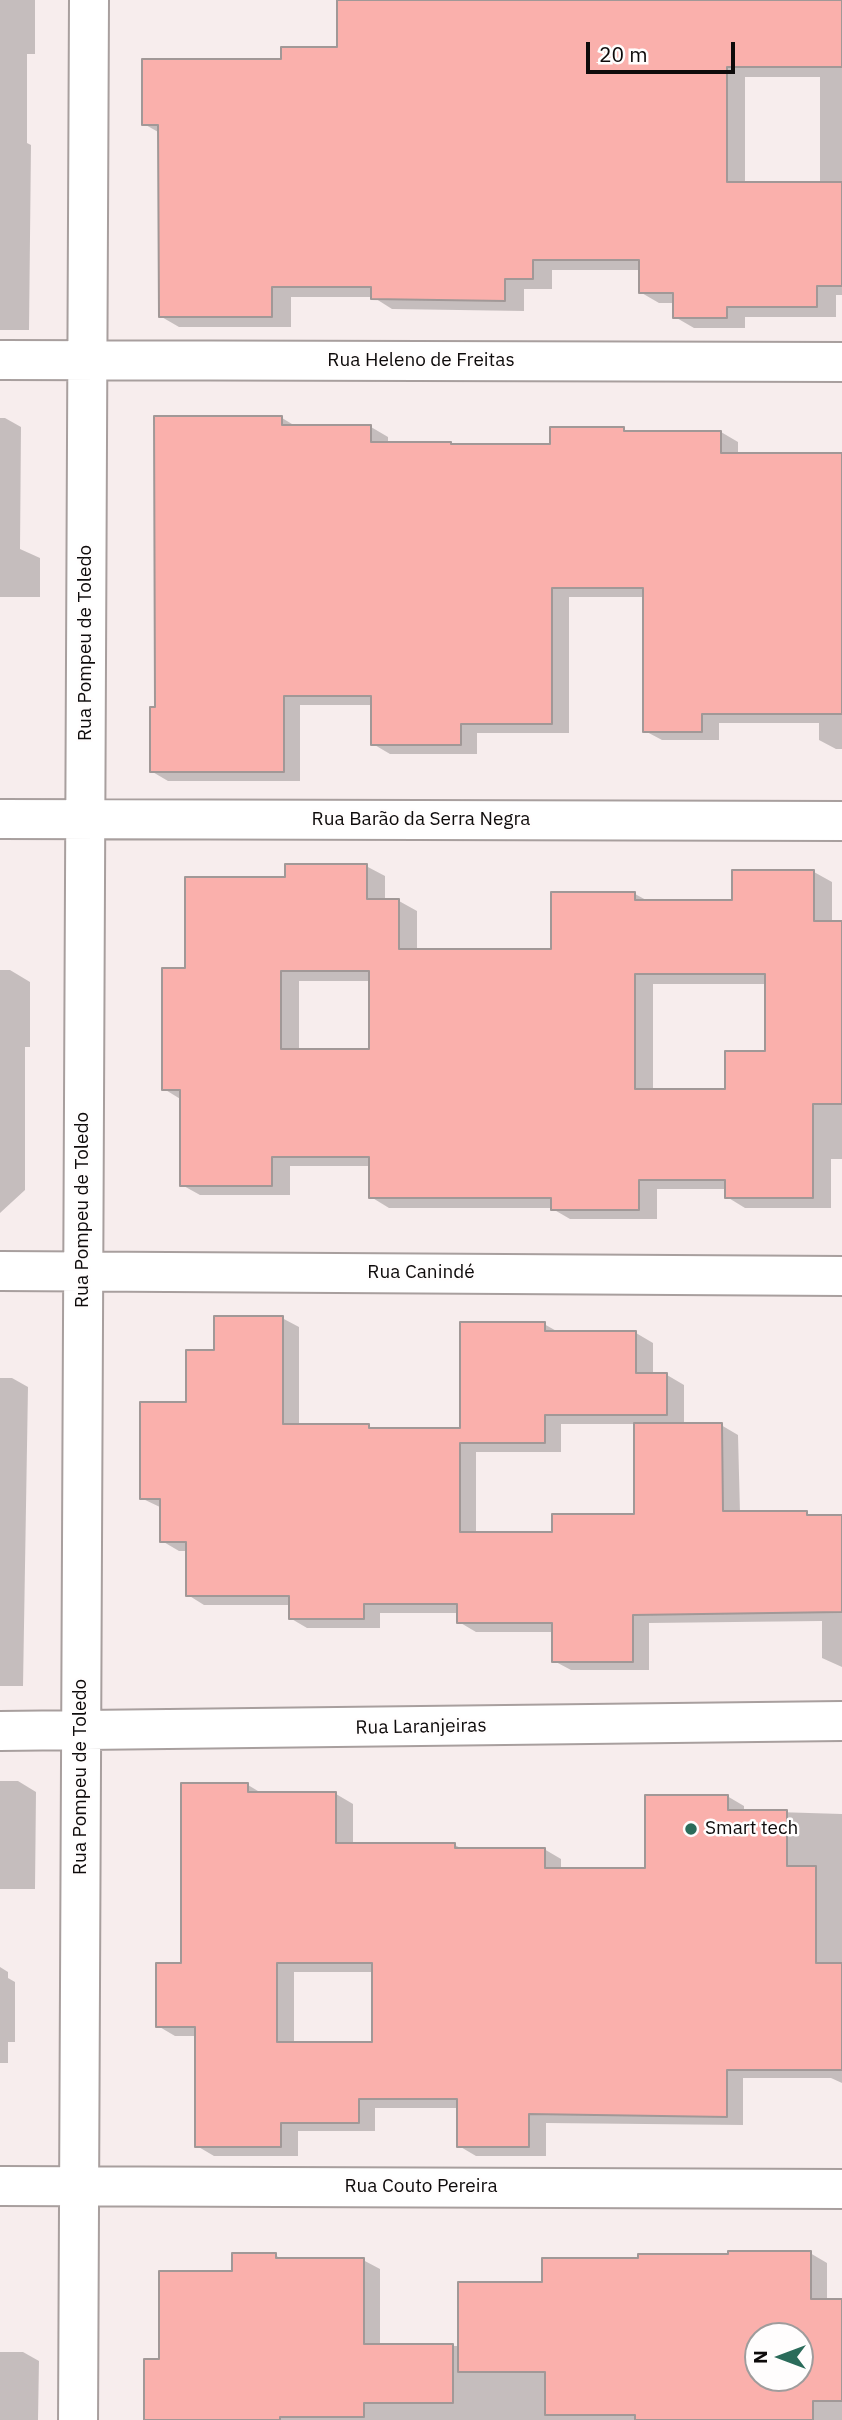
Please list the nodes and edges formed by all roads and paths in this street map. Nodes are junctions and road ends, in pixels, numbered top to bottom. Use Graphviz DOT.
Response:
graph roads {
  1 [pos="89,0"];
  2 [pos="0,360"];
  3 [pos="87,360"];
  4 [pos="842,362"];
  5 [pos="0,819"];
  6 [pos="85,819"];
  7 [pos="842,821"];
  8 [pos="0,1271"];
  9 [pos="83,1271"];
  10 [pos="842,1276"];
  11 [pos="842,1721"];
  12 [pos="0,1731"];
  13 [pos="81,1732"];
  14 [pos="0,2186"];
  15 [pos="79,2186"];
  16 [pos="842,2189"];
  17 [pos="78,2420"];
  1 -- 3 [label="street, Rua Pompeu de Toledo"];
  2 -- 3 [label="street, Rua Heleno de Freitas"];
  3 -- 4 [label="street, Rua Heleno de Freitas"];
  3 -- 6 [label="street, Rua Pompeu de Toledo"];
  5 -- 6 [label="street, Rua Barão da Serra Negra"];
  6 -- 7 [label="street, Rua Barão da Serra Negra"];
  6 -- 9 [label="street, Rua Pompeu de Toledo"];
  8 -- 9 [label="street, Rua Canindé"];
  9 -- 10 [label="street, Rua Canindé"];
  9 -- 13 [label="street, Rua Pompeu de Toledo"];
  11 -- 13 [label="street, Rua Laranjeiras"];
  12 -- 13 [label="street, Rua Laranjeiras"];
  13 -- 15 [label="street, Rua Pompeu de Toledo"];
  14 -- 15 [label="street, Rua Couto Pereira"];
  15 -- 16 [label="street, Rua Couto Pereira"];
  15 -- 17 [label="street, Rua Pompeu de Toledo"];
}
